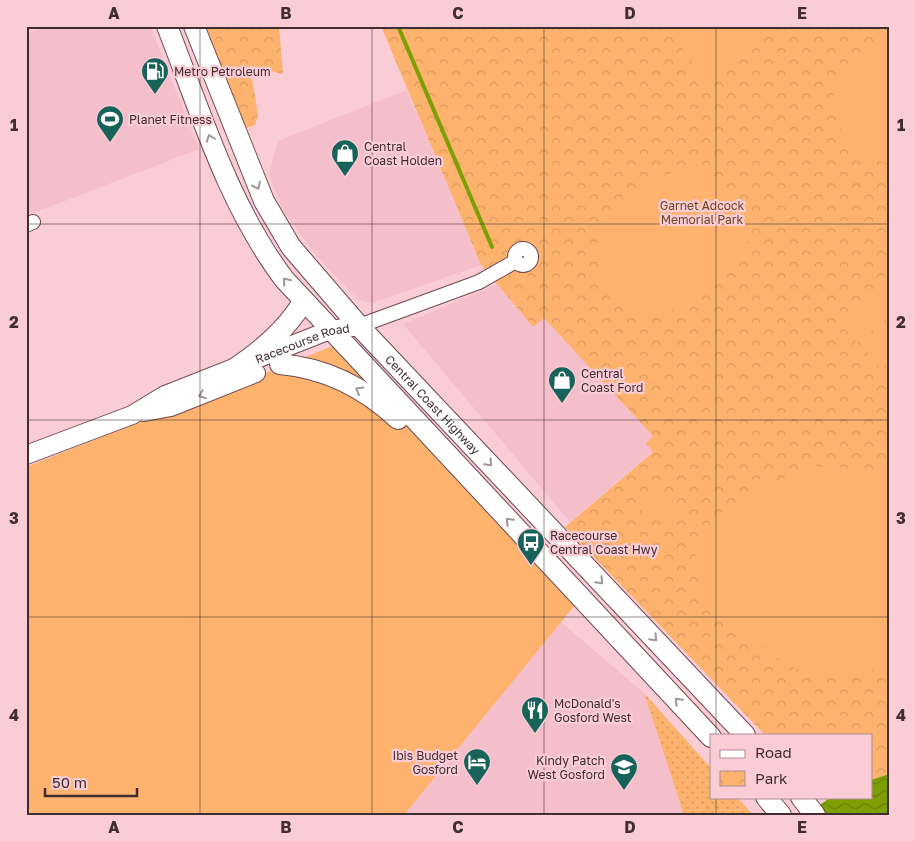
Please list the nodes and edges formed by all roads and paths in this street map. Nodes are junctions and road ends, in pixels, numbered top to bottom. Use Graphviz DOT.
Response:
graph roads {
  1 [pos="167,26"];
  2 [pos="194,26"];
  3 [pos="516,261"];
  4 [pos="303,302"];
  5 [pos="359,326"];
  6 [pos="335,335"];
  7 [pos="280,364"];
  8 [pos="234,369"];
  9 [pos="132,415"];
  10 [pos="26,455"];
  11 [pos="490,500"];
  12 [pos="744,734"];
  13 [pos="710,736"];
  14 [pos="767,798"];
  15 [pos="781,815"];
  4 -- 1 [label="highway, Central Coast Highway, one-way"];
  2 -- 5 [label="highway, Central Coast Highway, one-way"];
  3 -- 5 [label="street"];
  4 -- 6 [label="highway, Central Coast Highway"];
  4 -- 8 [label="highway"];
  5 -- 6 [label="main road, Racecourse Road"];
  5 -- 12 [label="highway, Central Coast Highway, one-way"];
  6 -- 7 [label="main road, Racecourse Road"];
  6 -- 8 [label="main road, Racecourse Road"];
  6 -- 11 [label="highway, Central Coast Highway"];
  7 -- 9 [label="main road, Racecourse Road, one-way"];
  11 -- 7 [label="highway, one-way"];
  8 -- 9 [label="main road, Racecourse Road"];
  9 -- 10 [label="main road, Racecourse Road"];
  13 -- 11 [label="highway, Central Coast Highway, one-way"];
  14 -- 15 [label="highway"];
}
